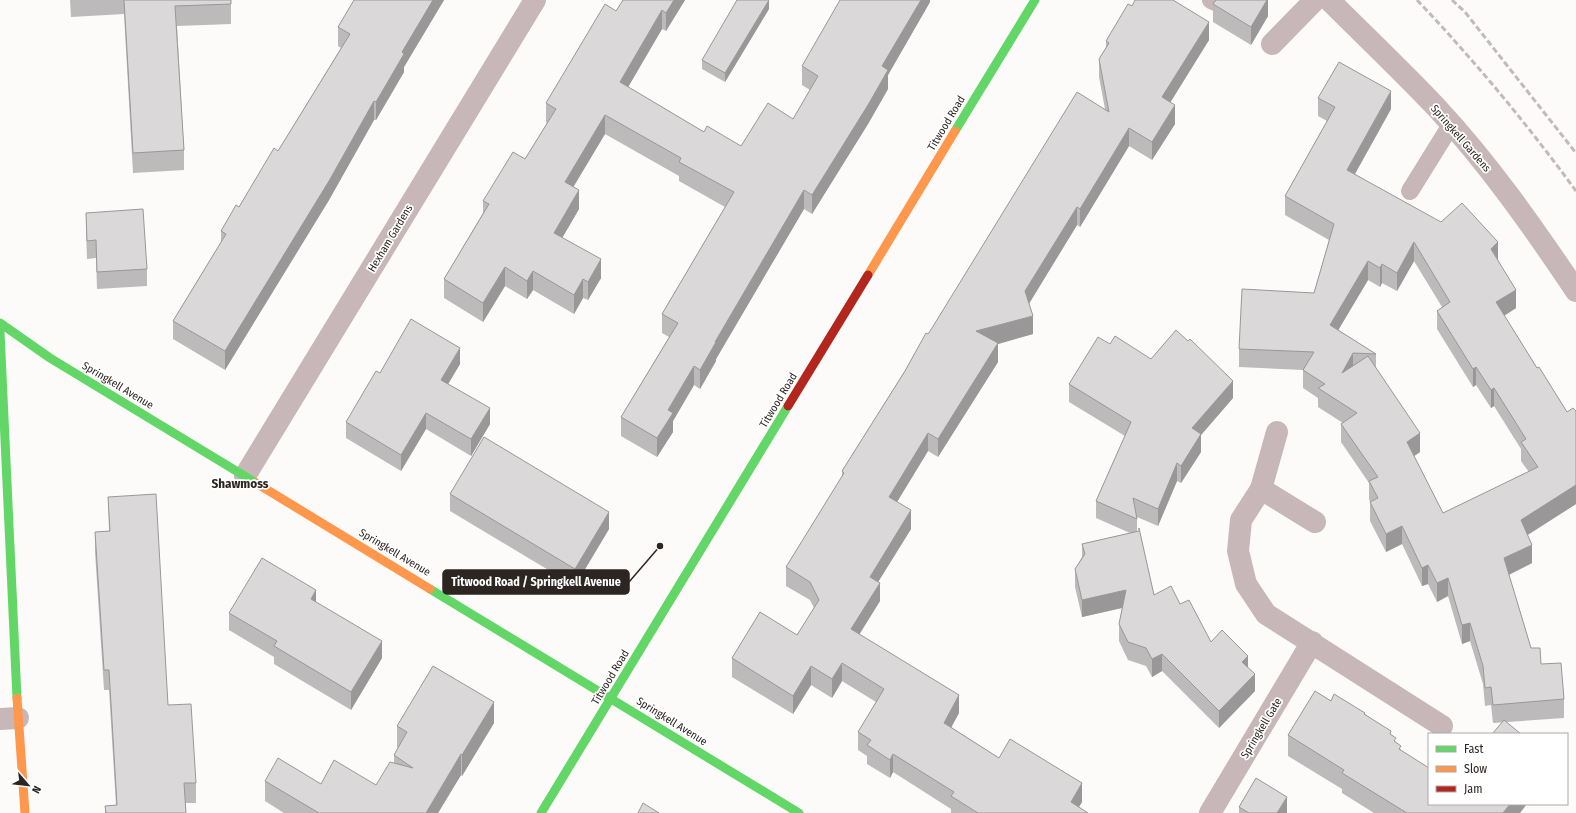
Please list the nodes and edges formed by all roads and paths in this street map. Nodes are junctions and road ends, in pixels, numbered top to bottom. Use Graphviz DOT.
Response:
graph roads {
  1 [pos="535,0"];
  2 [pos="1035,0"];
  3 [pos="1315,0"];
  4 [pos="1329,0"];
  5 [pos="1272,44"];
  6 [pos="1451,125"];
  7 [pos="1410,191"];
  8 [pos="1576,291"];
  9 [pos="0,323"];
  10 [pos="0,332"];
  11 [pos="1277,432"];
  12 [pos="245,476"];
  13 [pos="1261,489"];
  14 [pos="1315,522"];
  15 [pos="1312,642"];
  16 [pos="611,698"];
  17 [pos="9,718"];
  18 [pos="1442,726"];
  19 [pos="25,813"];
  20 [pos="541,813"];
  21 [pos="799,813"];
  22 [pos="1210,813"];
  1 -- 12 [label="street, Hexham Gardens"];
  2 -- 16 [label="street, Titwood Road"];
  3 -- 5 [label="street"];
  4 -- 6 [label="street, Springkell Gardens"];
  6 -- 7 [label="lane"];
  6 -- 8 [label="street, Springkell Gardens"];
  9 -- 12 [label="street, Springkell Avenue"];
  10 -- 17 [label="street"];
  11 -- 13 [label="street"];
  12 -- 16 [label="street, Springkell Avenue"];
  13 -- 14 [label="street"];
  13 -- 15 [label="street"];
  15 -- 18 [label="street"];
  15 -- 22 [label="street, Springkell Gate"];
  16 -- 20 [label="street, Titwood Road"];
  16 -- 21 [label="street, Springkell Avenue"];
  17 -- 19 [label="street"];
}
